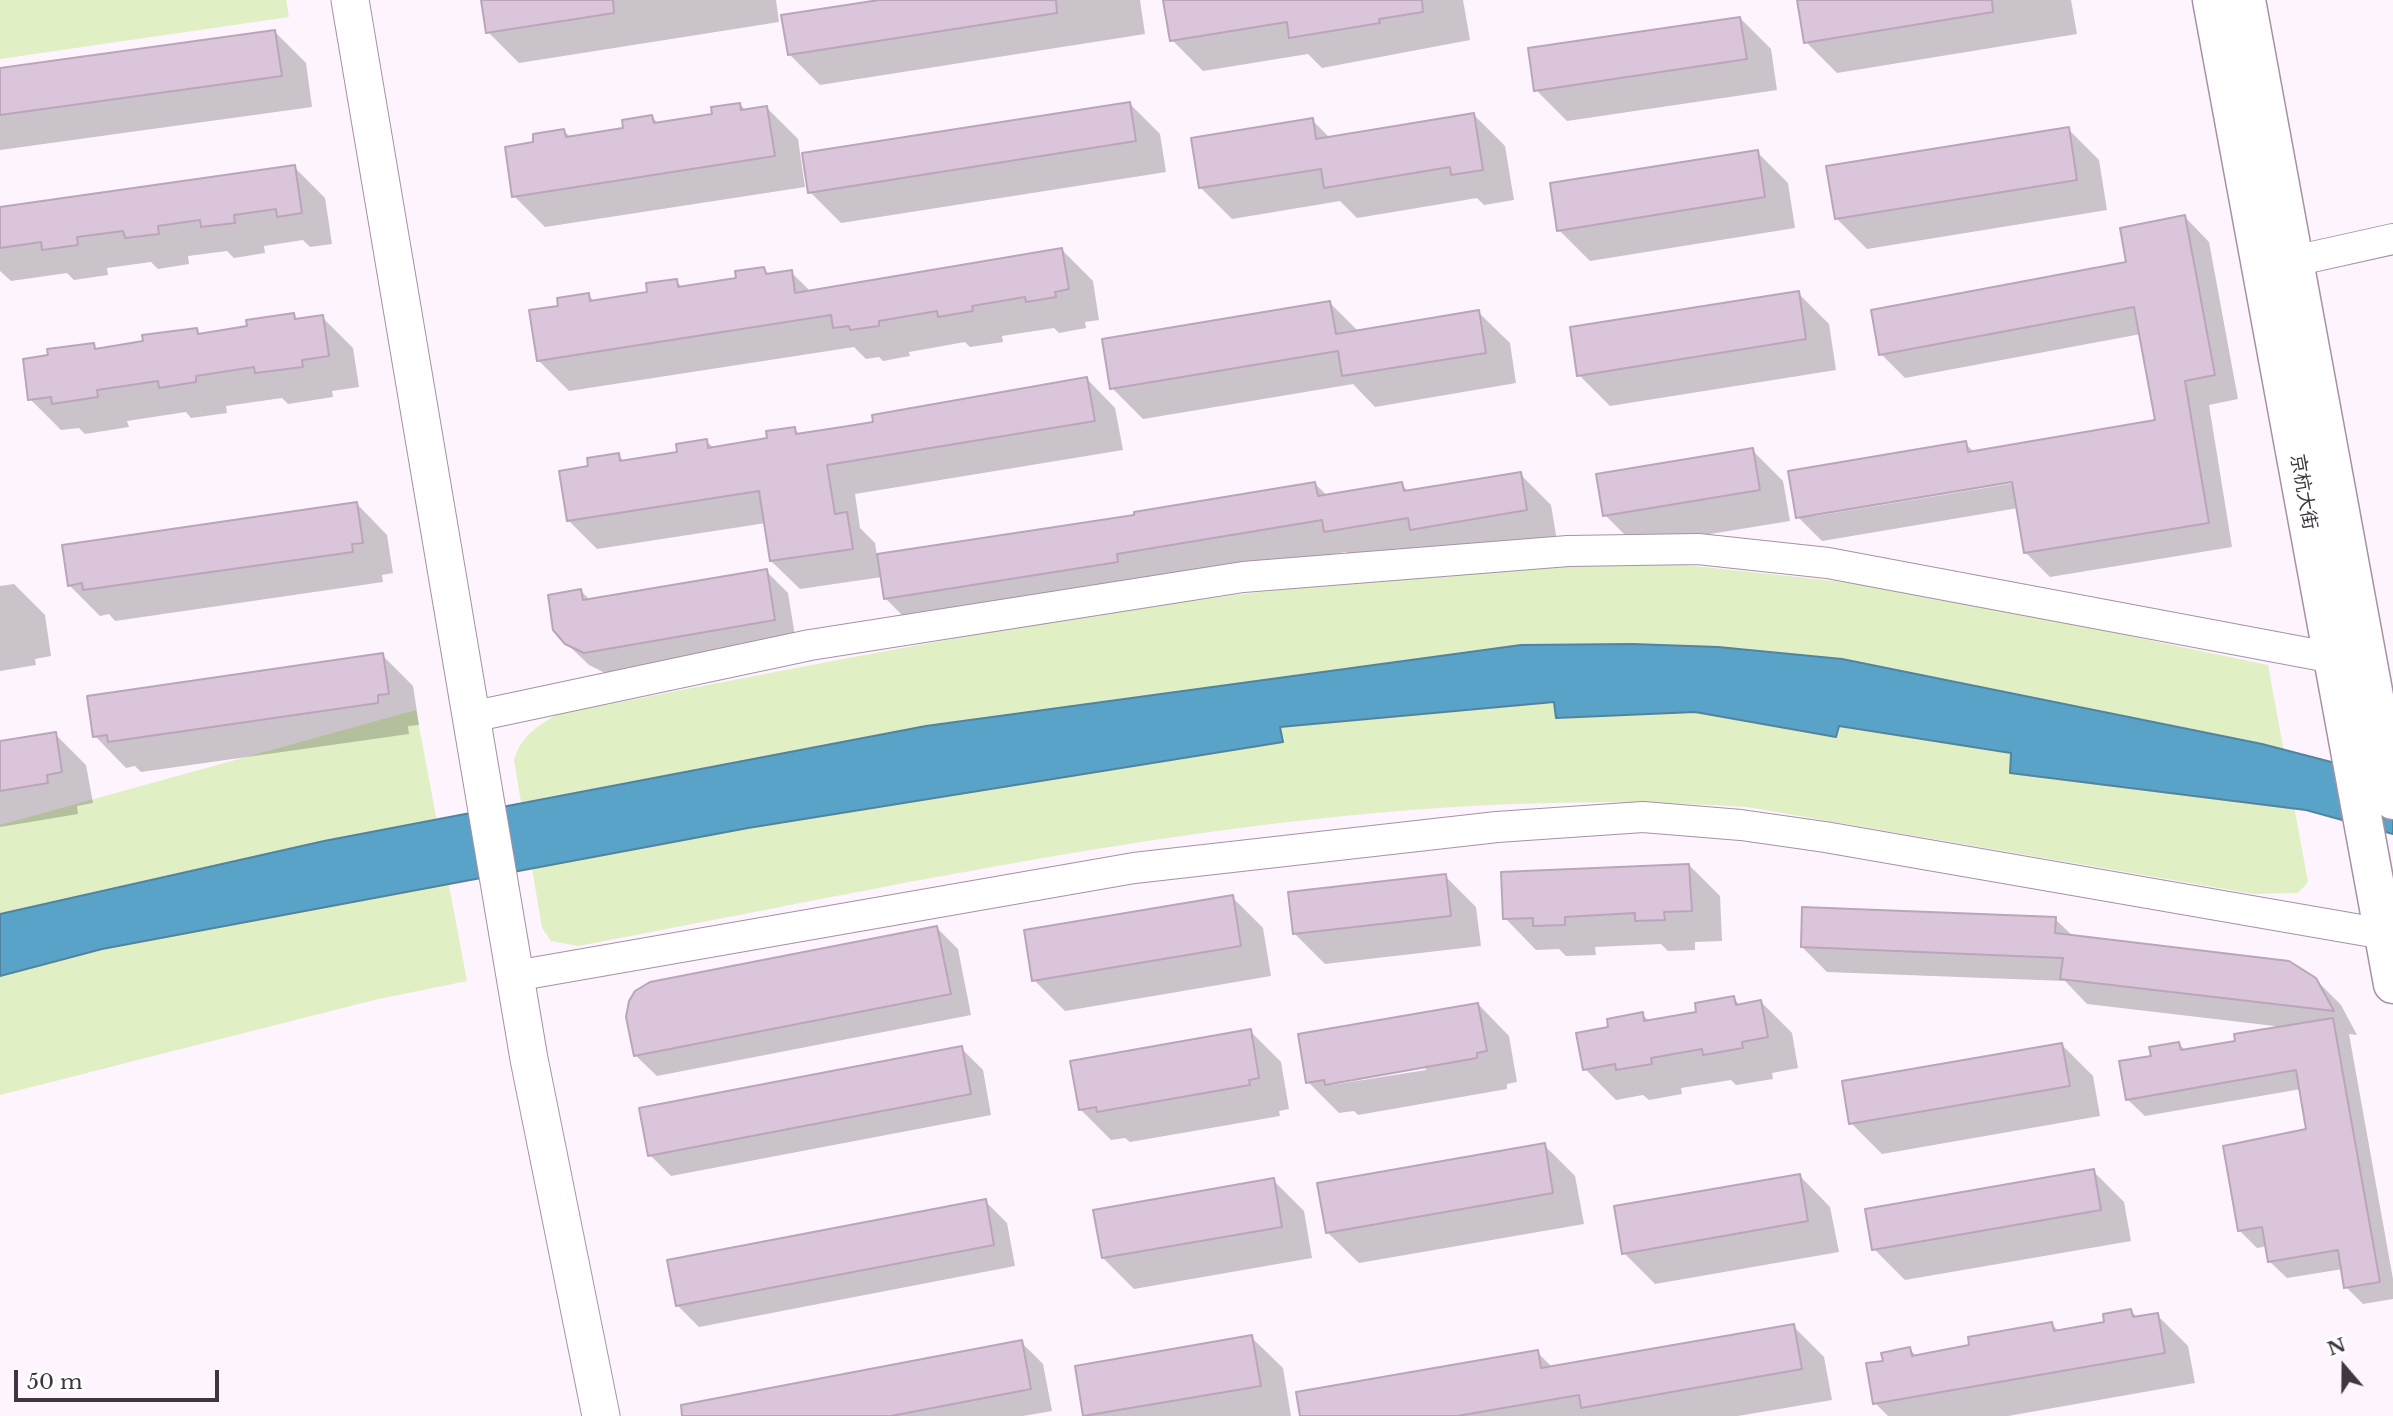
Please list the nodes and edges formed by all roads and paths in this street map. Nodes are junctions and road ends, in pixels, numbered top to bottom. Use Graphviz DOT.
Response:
graph roads {
  1 [pos="350,0"];
  2 [pos="2212,0"];
  3 [pos="2246,0"];
  4 [pos="2393,239"];
  5 [pos="2294,261"];
  6 [pos="2334,658"];
  7 [pos="471,717"];
  8 [pos="2393,800"];
  9 [pos="2384,934"];
  10 [pos="515,976"];
  11 [pos="2393,984"];
  12 [pos="601,1416"];
  1 -- 7 [label="street"];
  2 -- 6 [label="main road, 京杭大街"];
  3 -- 5 [label="main road, 京杭大街"];
  4 -- 5 [label="street"];
  5 -- 8 [label="main road, 京杭大街"];
  6 -- 7 [label="street"];
  6 -- 9 [label="main road, 京杭大街"];
  7 -- 10 [label="street"];
  9 -- 10 [label="street"];
  9 -- 11 [label="main road, 京杭大街"];
  10 -- 12 [label="street"];
}
